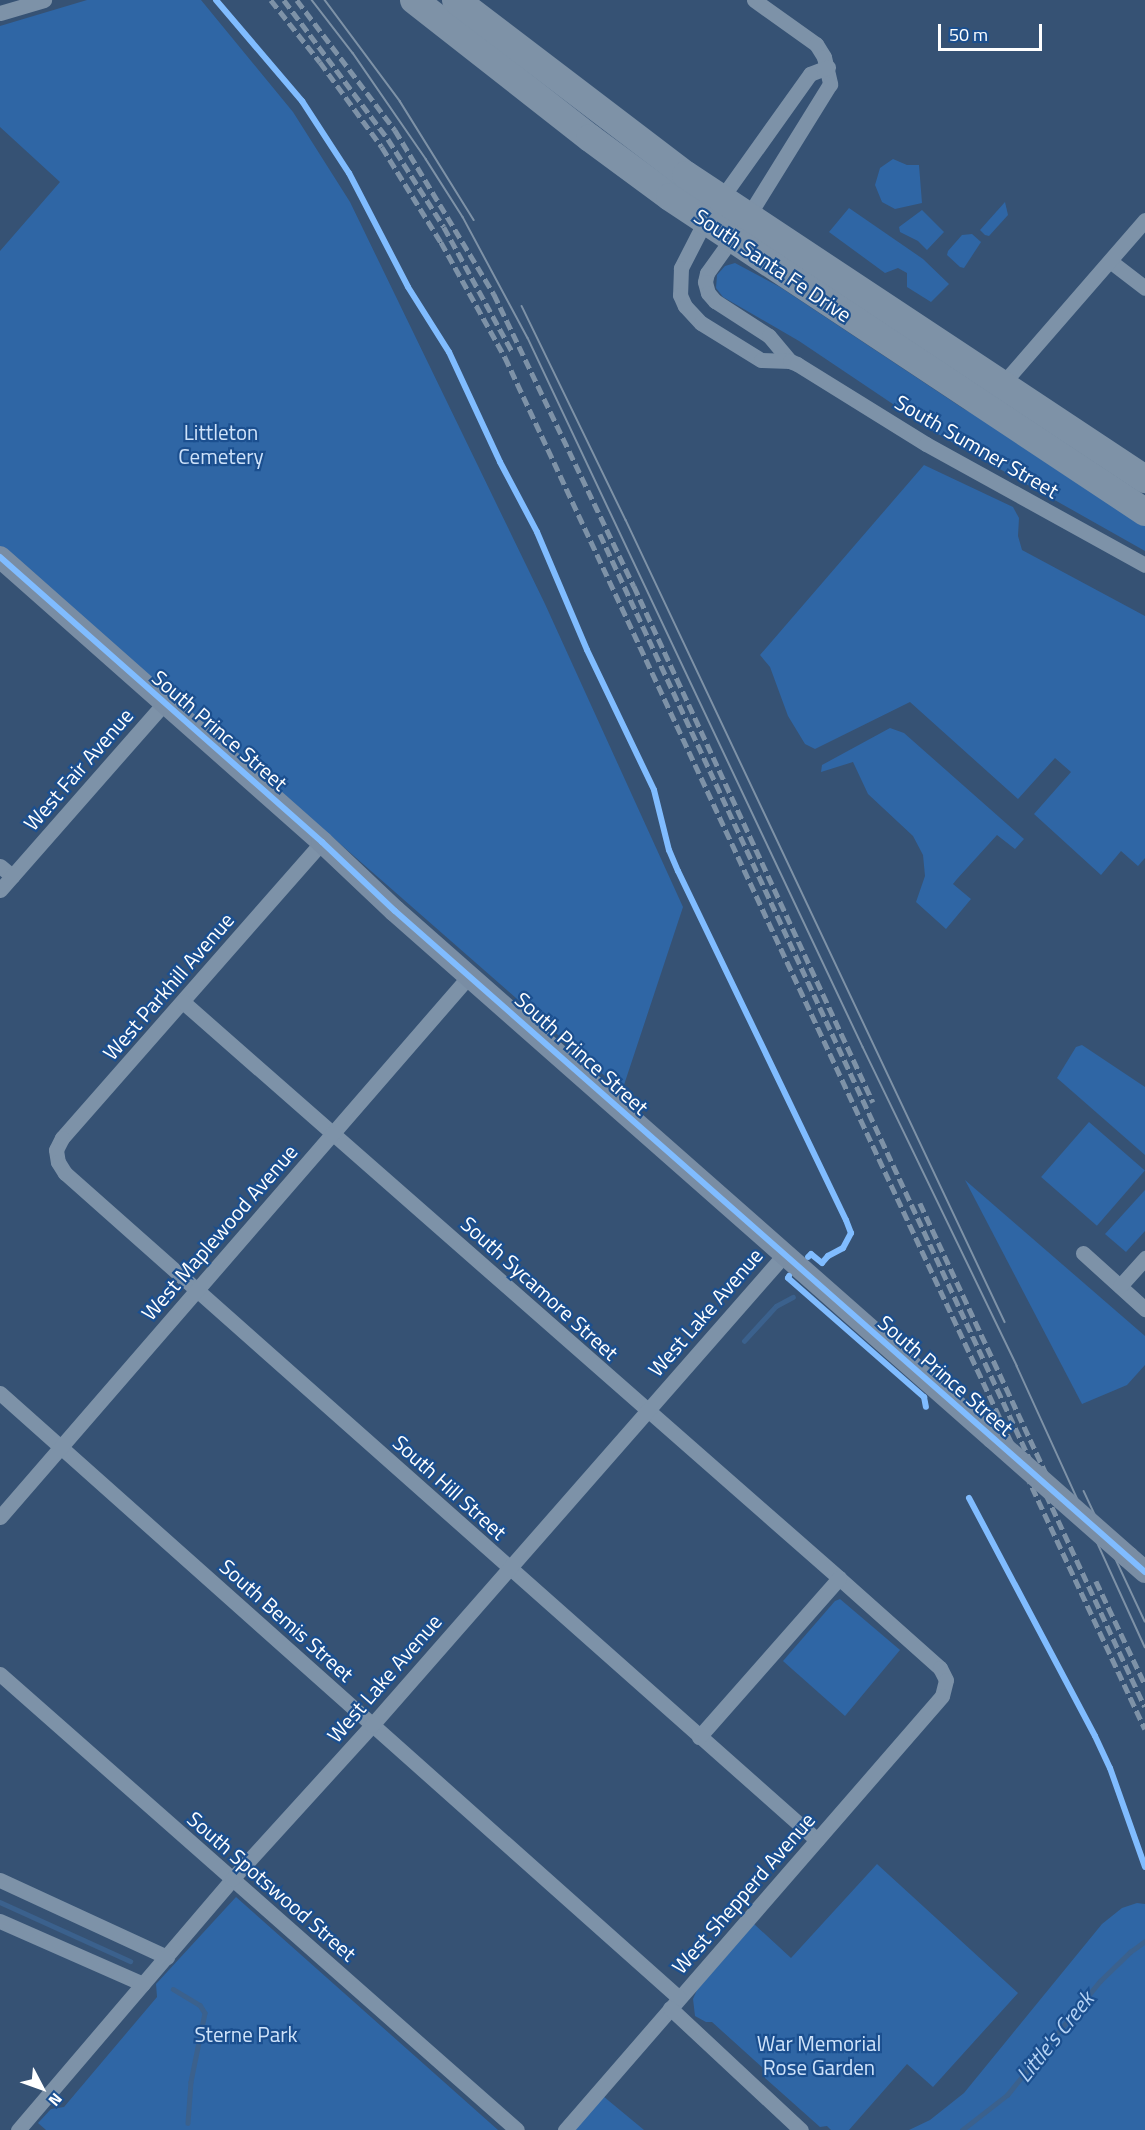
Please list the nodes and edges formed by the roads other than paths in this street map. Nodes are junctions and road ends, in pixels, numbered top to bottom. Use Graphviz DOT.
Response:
graph roads {
  1 [pos="44,0"];
  2 [pos="414,0"];
  3 [pos="456,0"];
  4 [pos="754,0"];
  5 [pos="0,14"];
  6 [pos="828,67"];
  7 [pos="713,210"];
  8 [pos="1145,220"];
  9 [pos="740,227"];
  10 [pos="1110,261"];
  11 [pos="1145,288"];
  12 [pos="790,361"];
  13 [pos="993,394"];
  14 [pos="1145,479"];
  15 [pos="1145,512"];
  16 [pos="0,557"];
  17 [pos="1145,565"];
  18 [pos="164,703"];
  19 [pos="322,842"];
  20 [pos="0,866"];
  21 [pos="12,876"];
  22 [pos="0,890"];
  23 [pos="470,975"];
  24 [pos="183,1002"];
  25 [pos="334,1132"];
  26 [pos="58,1162"];
  27 [pos="1083,1253"];
  28 [pos="783,1255"];
  29 [pos="1145,1258"];
  30 [pos="1120,1286"];
  31 [pos="197,1289"];
  32 [pos="1145,1309"];
  33 [pos="0,1393"];
  34 [pos="646,1410"];
  35 [pos="61,1446"];
  36 [pos="0,1517"];
  37 [pos="508,1567"];
  38 [pos="1145,1572"];
  39 [pos="839,1578"];
  40 [pos="0,1674"];
  41 [pos="946,1680"];
  42 [pos="372,1725"];
  43 [pos="699,1737"];
  44 [pos="817,1840"];
  45 [pos="232,1879"];
  46 [pos="0,1880"];
  47 [pos="0,1921"];
  48 [pos="167,1956"];
  49 [pos="143,1984"];
  50 [pos="675,2003"];
  51 [pos="18,2130"];
  52 [pos="517,2130"];
  53 [pos="565,2130"];
  54 [pos="801,2130"];
  1 -- 5 [label="street"];
  2 -- 7 [label="highway, South Santa Fe Drive"];
  3 -- 7 [label="highway, South Santa Fe Drive"];
  4 -- 6 [label="street"];
  6 -- 7 [label="street, South Sumner Street"];
  6 -- 9 [label="street"];
  7 -- 9 [label="highway, South Santa Fe Drive"];
  7 -- 12 [label="street, South Sumner Street"];
  8 -- 10 [label="street"];
  9 -- 12 [label="street, South Sumner Street"];
  9 -- 13 [label="highway, South Santa Fe Drive"];
  10 -- 11 [label="street"];
  10 -- 13 [label="street"];
  12 -- 17 [label="street, South Sumner Street"];
  13 -- 14 [label="highway, South Santa Fe Drive"];
  13 -- 15 [label="highway, South Santa Fe Drive"];
  16 -- 18 [label="street, South Prince Street"];
  18 -- 19 [label="street, South Prince Street"];
  18 -- 21 [label="street, West Fair Avenue"];
  19 -- 23 [label="street, South Prince Street"];
  19 -- 24 [label="street, West Parkhill Avenue"];
  20 -- 21 [label="street"];
  21 -- 22 [label="street, West Fair Avenue"];
  23 -- 25 [label="street, West Maplewood Avenue"];
  23 -- 28 [label="street, South Prince Street"];
  24 -- 25 [label="street, South Sycamore Street"];
  24 -- 26 [label="street, West Parkhill Avenue"];
  25 -- 31 [label="street, West Maplewood Avenue"];
  25 -- 34 [label="street, South Sycamore Street"];
  26 -- 31 [label="street, South Hill Street"];
  27 -- 30 [label="street"];
  28 -- 34 [label="street, West Lake Avenue"];
  28 -- 38 [label="street, South Prince Street, bridge"];
  29 -- 30 [label="street"];
  30 -- 32 [label="street"];
  31 -- 35 [label="street, West Maplewood Avenue"];
  31 -- 37 [label="street, South Hill Street"];
  33 -- 35 [label="street, South Bemis Street"];
  34 -- 37 [label="street, West Lake Avenue"];
  34 -- 39 [label="street, South Sycamore Street"];
  35 -- 36 [label="street, West Maplewood Avenue"];
  35 -- 42 [label="street, South Bemis Street"];
  37 -- 42 [label="street, West Lake Avenue"];
  37 -- 43 [label="street, South Hill Street"];
  39 -- 41 [label="street, South Sycamore Street"];
  39 -- 43 [label="street"];
  40 -- 45 [label="street, South Spotswood Street"];
  41 -- 44 [label="street, West Shepperd Avenue"];
  42 -- 45 [label="street, West Lake Avenue"];
  42 -- 50 [label="street, South Bemis Street"];
  43 -- 44 [label="street, South Hill Street"];
  44 -- 50 [label="street, West Shepperd Avenue"];
  45 -- 48 [label="street, West Lake Avenue"];
  45 -- 52 [label="street, South Spotswood Street"];
  46 -- 48 [label="street"];
  47 -- 49 [label="street"];
  48 -- 49 [label="street, West Lake Avenue"];
  49 -- 51 [label="street, West Lake Avenue"];
  50 -- 53 [label="street, West Shepperd Avenue"];
  50 -- 54 [label="street, South Bemis Street"];
}
